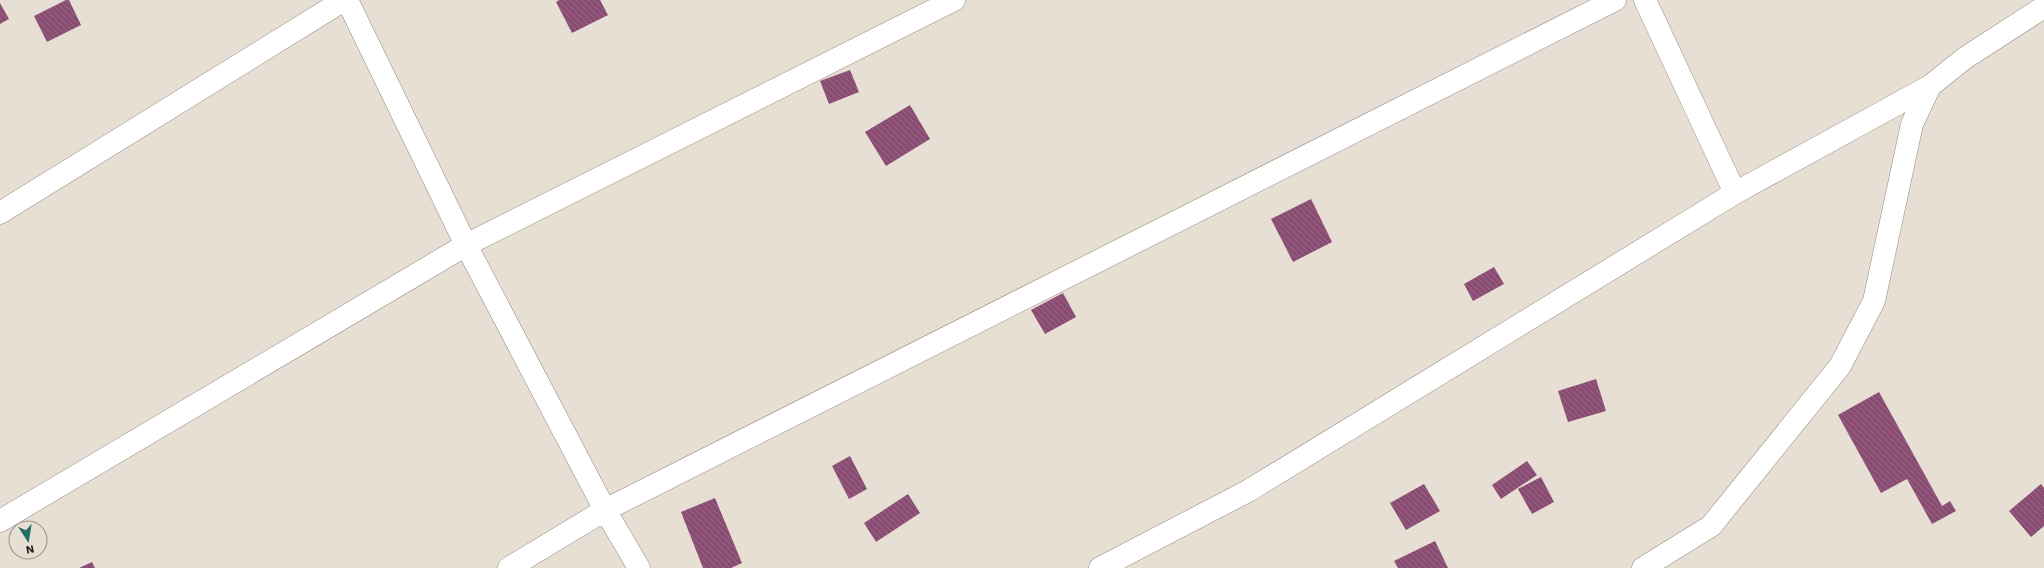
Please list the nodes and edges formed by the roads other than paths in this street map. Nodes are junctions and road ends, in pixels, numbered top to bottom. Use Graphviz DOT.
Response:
graph roads {
  1 [pos="344,0"];
  2 [pos="347,0"];
  3 [pos="954,0"];
  4 [pos="1615,0"];
  5 [pos="1645,0"];
  6 [pos="2044,7"];
  7 [pos="1930,86"];
  8 [pos="1735,192"];
  9 [pos="0,213"];
  10 [pos="466,245"];
  11 [pos="605,510"];
  12 [pos="0,521"];
  13 [pos="508,568"];
  14 [pos="639,568"];
  15 [pos="1100,568"];
  16 [pos="1644,568"];
  1 -- 9 [label="street"];
  2 -- 10 [label="street"];
  3 -- 10 [label="street"];
  4 -- 11 [label="street"];
  5 -- 8 [label="street"];
  6 -- 7 [label="street"];
  7 -- 8 [label="street"];
  7 -- 16 [label="street"];
  8 -- 15 [label="street"];
  10 -- 11 [label="street"];
  10 -- 12 [label="street"];
  11 -- 13 [label="street"];
  11 -- 14 [label="street"];
}
